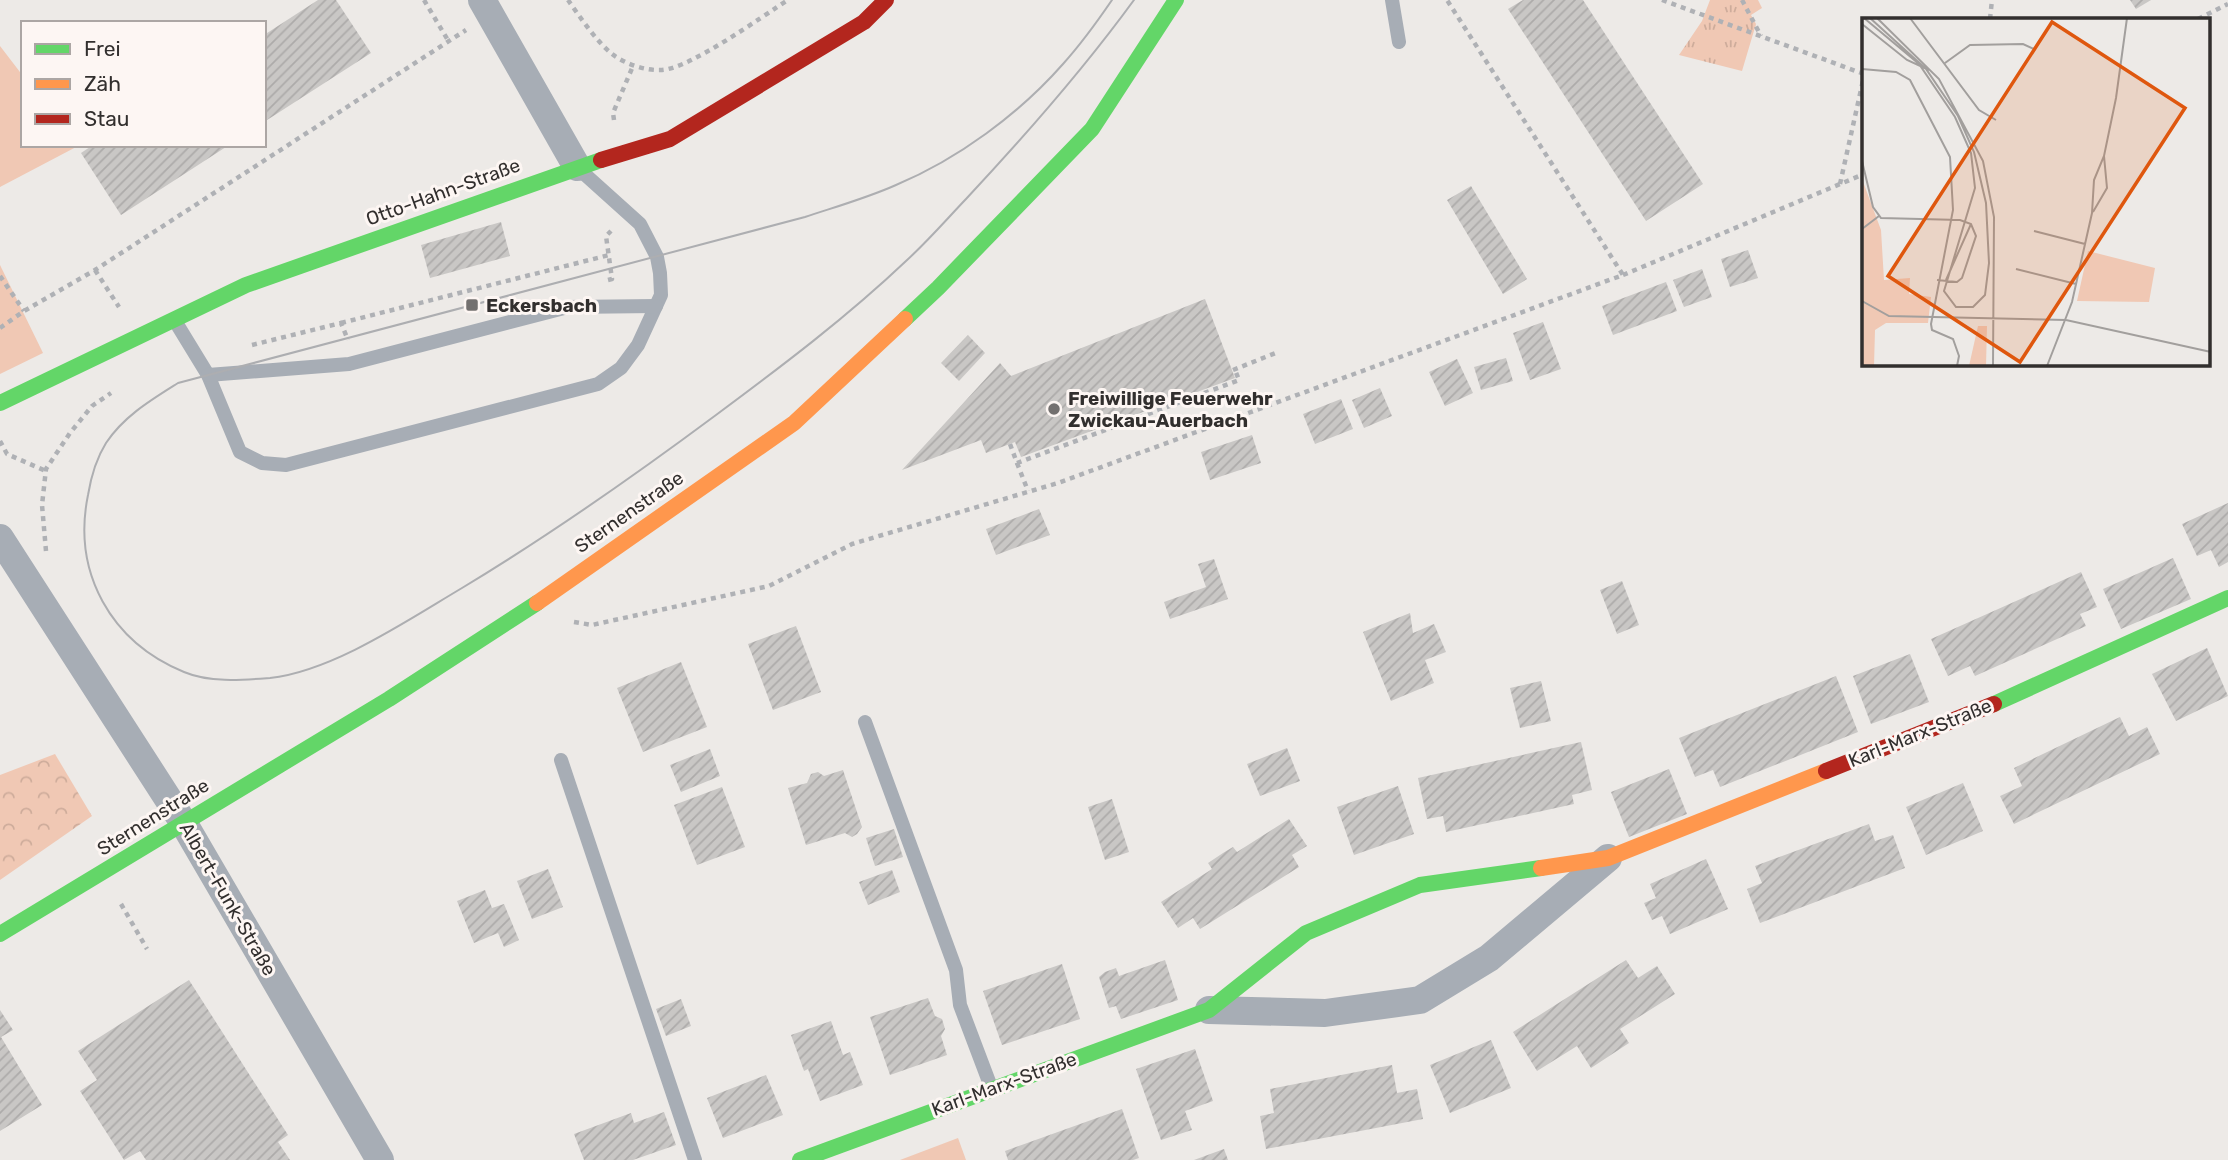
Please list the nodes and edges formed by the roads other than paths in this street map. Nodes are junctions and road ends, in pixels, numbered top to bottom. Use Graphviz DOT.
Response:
graph roads {
  1 [pos="886,0"];
  2 [pos="1176,0"];
  3 [pos="1392,0"];
  4 [pos="486,7"];
  5 [pos="1399,42"];
  6 [pos="577,167"];
  7 [pos="656,306"];
  8 [pos="174,319"];
  9 [pos="208,374"];
  10 [pos="0,403"];
  11 [pos="0,538"];
  12 [pos="2228,598"];
  13 [pos="865,722"];
  14 [pos="561,760"];
  15 [pos="183,822"];
  16 [pos="1608,858"];
  17 [pos="0,934"];
  18 [pos="1209,1010"];
  19 [pos="992,1088"];
  20 [pos="380,1160"];
  21 [pos="695,1160"];
  22 [pos="800,1160"];
  1 -- 6 [label="street, Otto-Hahn-Straße"];
  2 -- 15 [label="street, Sternenstraße"];
  3 -- 5 [label="lane"];
  4 -- 6 [label="street"];
  6 -- 7 [label="lane"];
  6 -- 8 [label="street, Otto-Hahn-Straße"];
  7 -- 9 [label="lane"];
  7 -- 9 [label="lane"];
  8 -- 9 [label="lane"];
  8 -- 10 [label="street, Otto-Hahn-Straße"];
  11 -- 15 [label="street, Albert-Funk-Straße"];
  12 -- 16 [label="street, Karl-Marx-Straße"];
  13 -- 19 [label="lane"];
  14 -- 21 [label="lane"];
  15 -- 17 [label="street, Sternenstraße"];
  15 -- 20 [label="street, Albert-Funk-Straße"];
  16 -- 18 [label="street, Karl-Marx-Straße"];
  16 -- 18 [label="street, Karl-Marx-Straße"];
  18 -- 19 [label="street, Karl-Marx-Straße"];
  19 -- 22 [label="street, Karl-Marx-Straße"];
}
